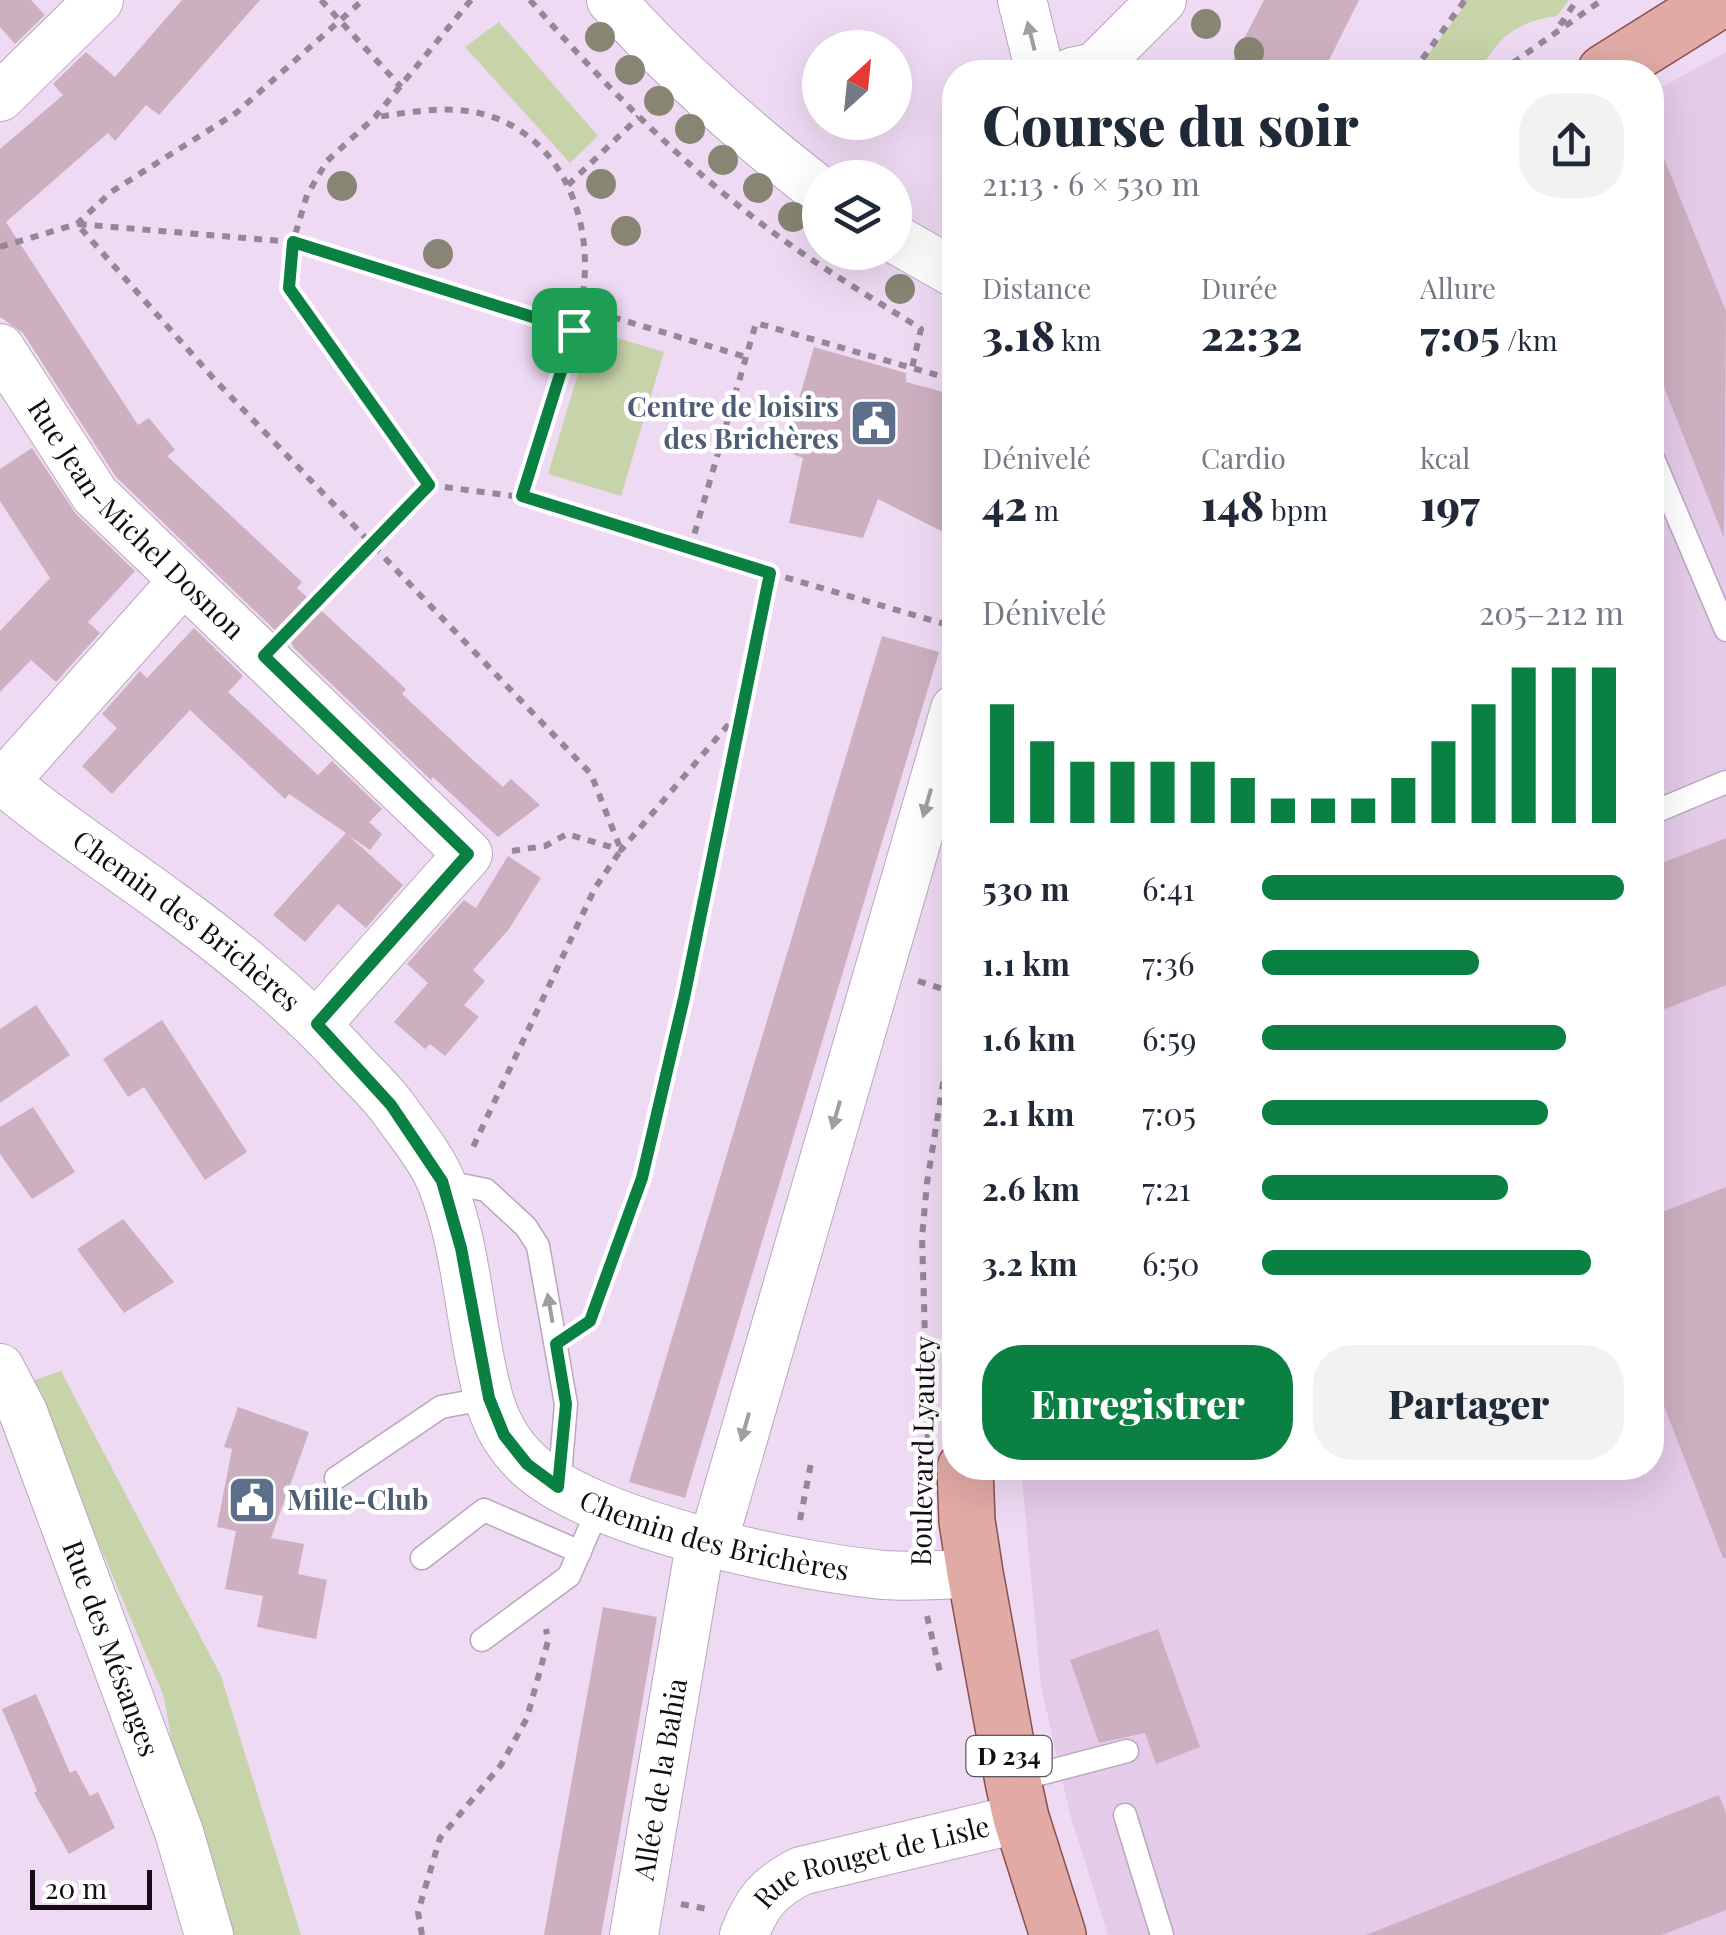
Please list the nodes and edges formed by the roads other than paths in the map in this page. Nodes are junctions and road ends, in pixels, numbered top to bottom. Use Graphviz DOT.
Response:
graph roads {
  1 [pos="99,0"];
  2 [pos="611,0"];
  3 [pos="1022,0"];
  4 [pos="1162,0"];
  5 [pos="1720,0"];
  6 [pos="1037,60"];
  7 [pos="1103,60"];
  8 [pos="1624,60"];
  9 [pos="0,97"];
  10 [pos="802,177"];
  11 [pos="912,249"];
  12 [pos="942,266"];
  13 [pos="7,372"];
  14 [pos="1664,484"];
  15 [pos="184,580"];
  16 [pos="1726,630"];
  17 [pos="942,753"];
  18 [pos="2,780"];
  19 [pos="1726,782"];
  20 [pos="1664,808"];
  21 [pos="317,1024"];
  22 [pos="442,1181"];
  23 [pos="0,1368"];
  24 [pos="489,1398"];
  25 [pos="336,1478"];
  26 [pos="953,1480"];
  27 [pos="579,1497"];
  28 [pos="707,1540"];
  29 [pos="580,1552"];
  30 [pos="422,1558"];
  31 [pos="948,1574"];
  32 [pos="482,1640"];
  33 [pos="1127,1751"];
  34 [pos="1017,1800"];
  35 [pos="1125,1815"];
  36 [pos="637,1915"];
  37 [pos="748,1923"];
  38 [pos="208,1935"];
  39 [pos="1058,1935"];
  40 [pos="1162,1935"];
  1 -- 9 [label="street"];
  2 -- 10 [label="street"];
  6 -- 3 [label="street, one-way"];
  4 -- 7 [label="street"];
  5 -- 8 [label="main road"];
  11 -- 12 [label="street"];
  13 -- 15 [label="street, Rue Jean-Michel Dosnon"];
  14 -- 16 [label="lane"];
  15 -- 18 [label="street"];
  15 -- 21 [label="street, Rue Jean-Michel Dosnon"];
  17 -- 28 [label="street, Allée de la Bahia, one-way"];
  18 -- 21 [label="street, Chemin des Brichères"];
  19 -- 20 [label="lane"];
  21 -- 22 [label="street, Chemin des Brichères"];
  22 -- 24 [label="street, Chemin des Brichères"];
  27 -- 22 [label="lane, one-way"];
  23 -- 38 [label="street, Rue des Mésanges"];
  24 -- 25 [label="lane"];
  24 -- 27 [label="street, Chemin des Brichères"];
  26 -- 31 [label="main road, Boulevard Lyautey / D 234"];
  27 -- 28 [label="street, Chemin des Brichères"];
  27 -- 29 [label="lane"];
  28 -- 31 [label="street, Chemin des Brichères"];
  28 -- 36 [label="street, Allée de la Bahia"];
  29 -- 30 [label="lane"];
  29 -- 32 [label="lane"];
  31 -- 34 [label="main road, Boulevard Lyautey / D 234"];
  33 -- 34 [label="lane"];
  34 -- 37 [label="street, Rue Rouget de Lisle"];
  34 -- 39 [label="main road, Boulevard Lyautey / D 234"];
  35 -- 40 [label="lane"];
}
